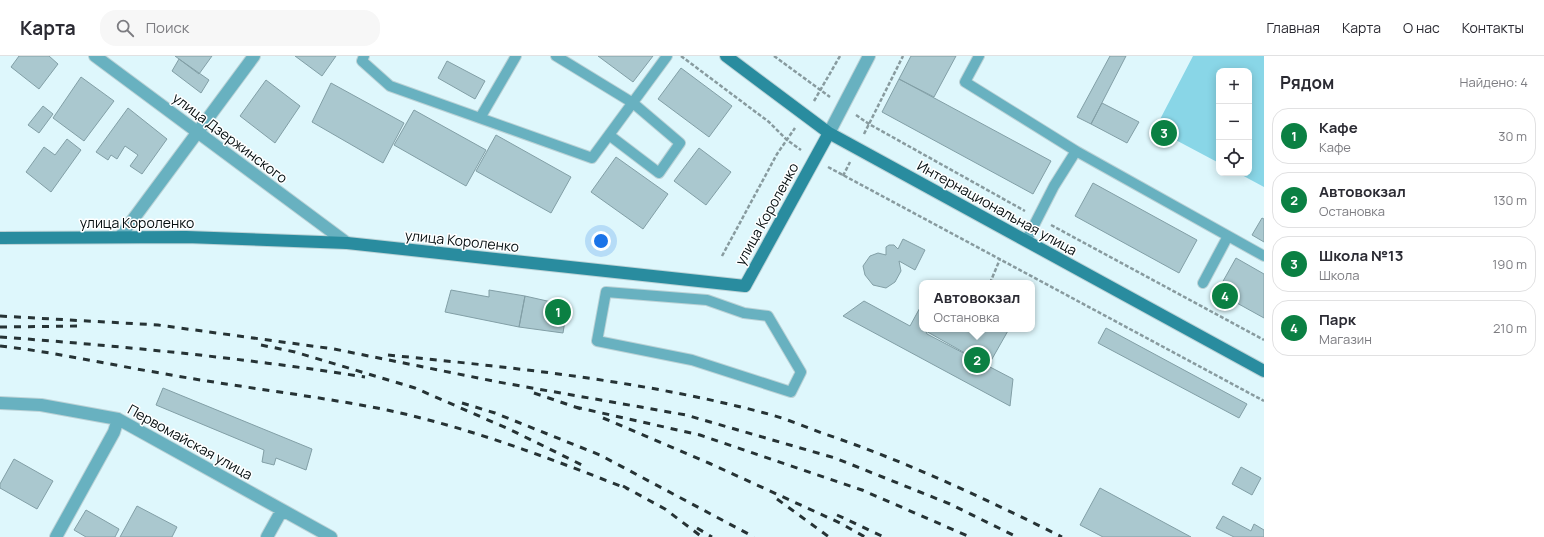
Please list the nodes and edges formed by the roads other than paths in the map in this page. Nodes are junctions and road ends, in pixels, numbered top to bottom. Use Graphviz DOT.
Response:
graph roads {
  1 [pos="95,56"];
  2 [pos="254,56"];
  3 [pos="364,56"];
  4 [pos="516,56"];
  5 [pos="556,56"];
  6 [pos="667,56"];
  7 [pos="726,56"];
  8 [pos="869,56"];
  9 [pos="979,56"];
  10 [pos="633,103"];
  11 [pos="480,118"];
  12 [pos="197,132"];
  13 [pos="829,133"];
  14 [pos="609,135"];
  15 [pos="1076,152"];
  16 [pos="1228,236"];
  17 [pos="120,237"];
  18 [pos="0,238"];
  19 [pos="1026,241"];
  20 [pos="347,244"];
  21 [pos="1264,256"];
  22 [pos="1203,283"];
  23 [pos="597,341"];
  24 [pos="1264,371"];
  25 [pos="0,403"];
  26 [pos="118,419"];
  27 [pos="282,510"];
  28 [pos="56,537"];
  29 [pos="267,537"];
  30 [pos="331,537"];
  1 -- 12 [label="street, улица Дзержинского"];
  2 -- 12 [label="street"];
  3 -- 11 [label="lane"];
  4 -- 11 [label="lane"];
  5 -- 10 [label="lane"];
  6 -- 10 [label="lane"];
  7 -- 13 [label="street, Интернациональная улица"];
  8 -- 13 [label="street"];
  9 -- 15 [label="lane"];
  10 -- 14 [label="lane"];
  10 -- 14 [label="lane"];
  11 -- 14 [label="lane"];
  12 -- 17 [label="street"];
  12 -- 20 [label="street, улица Дзержинского"];
  13 -- 19 [label="street, Интернациональная улица"];
  13 -- 20 [label="street, улица Короленко"];
  15 -- 16 [label="lane"];
  15 -- 19 [label="lane"];
  16 -- 21 [label="lane"];
  16 -- 22 [label="lane"];
  17 -- 18 [label="street, улица Короленко"];
  17 -- 20 [label="street, улица Короленко"];
  19 -- 24 [label="street, Интернациональная улица"];
  23 -- 23 [label="lane"];
  25 -- 26 [label="street, Первомайская улица"];
  26 -- 27 [label="street, Первомайская улица"];
  26 -- 28 [label="street"];
  27 -- 29 [label="street"];
  27 -- 30 [label="street, Первомайская улица"];
}
